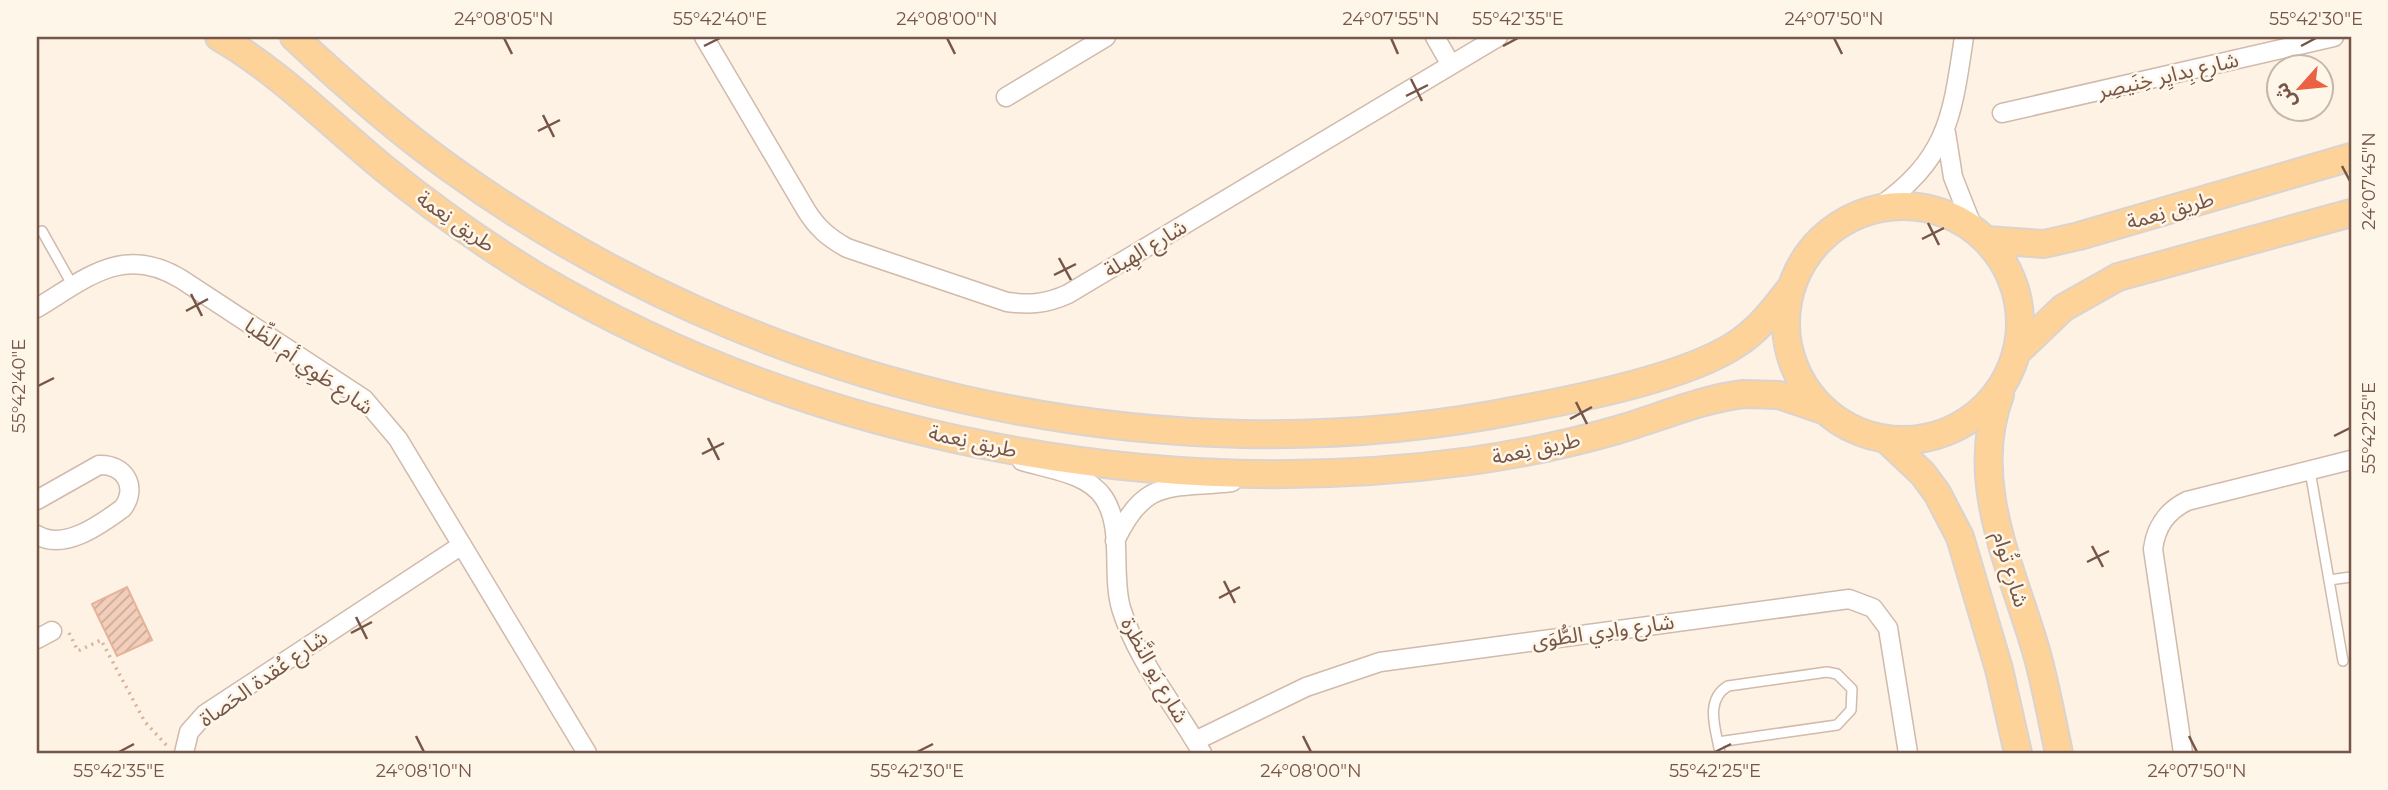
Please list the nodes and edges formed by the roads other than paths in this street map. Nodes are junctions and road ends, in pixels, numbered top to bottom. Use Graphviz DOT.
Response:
graph roads {
  1 [pos="219,37"];
  2 [pos="294,37"];
  3 [pos="704,37"];
  4 [pos="1435,37"];
  5 [pos="1498,37"];
  6 [pos="1964,37"];
  7 [pos="2334,37"];
  8 [pos="1097,39"];
  9 [pos="1451,65"];
  10 [pos="1006,97"];
  11 [pos="2002,113"];
  12 [pos="1946,129"];
  13 [pos="2351,157"];
  14 [pos="1877,209"];
  15 [pos="2351,213"];
  16 [pos="42,231"];
  17 [pos="1980,235"];
  18 [pos="73,286"];
  19 [pos="1792,286"];
  20 [pos="37,308"];
  21 [pos="2017,352"];
  22 [pos="2004,384"];
  23 [pos="1826,411"];
  24 [pos="932,433"];
  25 [pos="1887,440"];
  26 [pos="2351,460"];
  27 [pos="2311,471"];
  28 [pos="1314,473"];
  29 [pos="37,500"];
  30 [pos="37,535"];
  31 [pos="1115,541"];
  32 [pos="462,545"];
  33 [pos="2351,577"];
  34 [pos="2329,580"];
  35 [pos="2343,661"];
  36 [pos="1718,742"];
  37 [pos="1198,747"];
  38 [pos="184,753"];
  39 [pos="587,753"];
  40 [pos="1720,753"];
  41 [pos="1908,753"];
  42 [pos="2018,753"];
  43 [pos="2059,753"];
  44 [pos="2183,753"];
  1 -- 24 [label="main road, طريق نِعمة"];
  2 -- 19 [label="main road, طريق نِعمة"];
  3 -- 9 [label="street, شارع الهِيلة"];
  4 -- 9 [label="street"];
  5 -- 9 [label="street, شارع الهِيلة"];
  6 -- 12 [label="street"];
  7 -- 11 [label="street, شارع بِدايِر خِنَيصِر"];
  8 -- 10 [label="street"];
  12 -- 14 [label="street"];
  12 -- 17 [label="street"];
  13 -- 17 [label="main road, طريق نِعمة"];
  14 -- 17 [label="main road"];
  14 -- 19 [label="main road"];
  15 -- 21 [label="main road"];
  16 -- 18 [label="lane"];
  17 -- 21 [label="main road"];
  18 -- 20 [label="street, شارع طَوِي أم الظِّبا"];
  18 -- 32 [label="street, شارع طَوِي أم الظِّبا"];
  19 -- 23 [label="main road"];
  21 -- 22 [label="main road"];
  22 -- 25 [label="main road"];
  22 -- 43 [label="main road, شارع تُوام"];
  23 -- 25 [label="main road"];
  23 -- 28 [label="main road, طريق نِعمة"];
  24 -- 28 [label="main road, طريق نِعمة"];
  24 -- 31 [label="street, شارع يَو النَّظرة"];
  25 -- 42 [label="main road, شارع تُوام"];
  26 -- 27 [label="street"];
  27 -- 34 [label="lane"];
  27 -- 44 [label="street"];
  28 -- 31 [label="street, شارع يَو النَّظرة"];
  29 -- 30 [label="street"];
  31 -- 37 [label="street, شارع يَو النَّظرة"];
  32 -- 38 [label="street, شارع عُقدة الحَصاة"];
  32 -- 39 [label="street, شارع طَوِي أم الظِّبا"];
  33 -- 34 [label="lane"];
  34 -- 35 [label="lane"];
  36 -- 36 [label="lane"];
  36 -- 40 [label="lane"];
  37 -- 41 [label="street, شارع وادِي الطُّوَى"];
}
